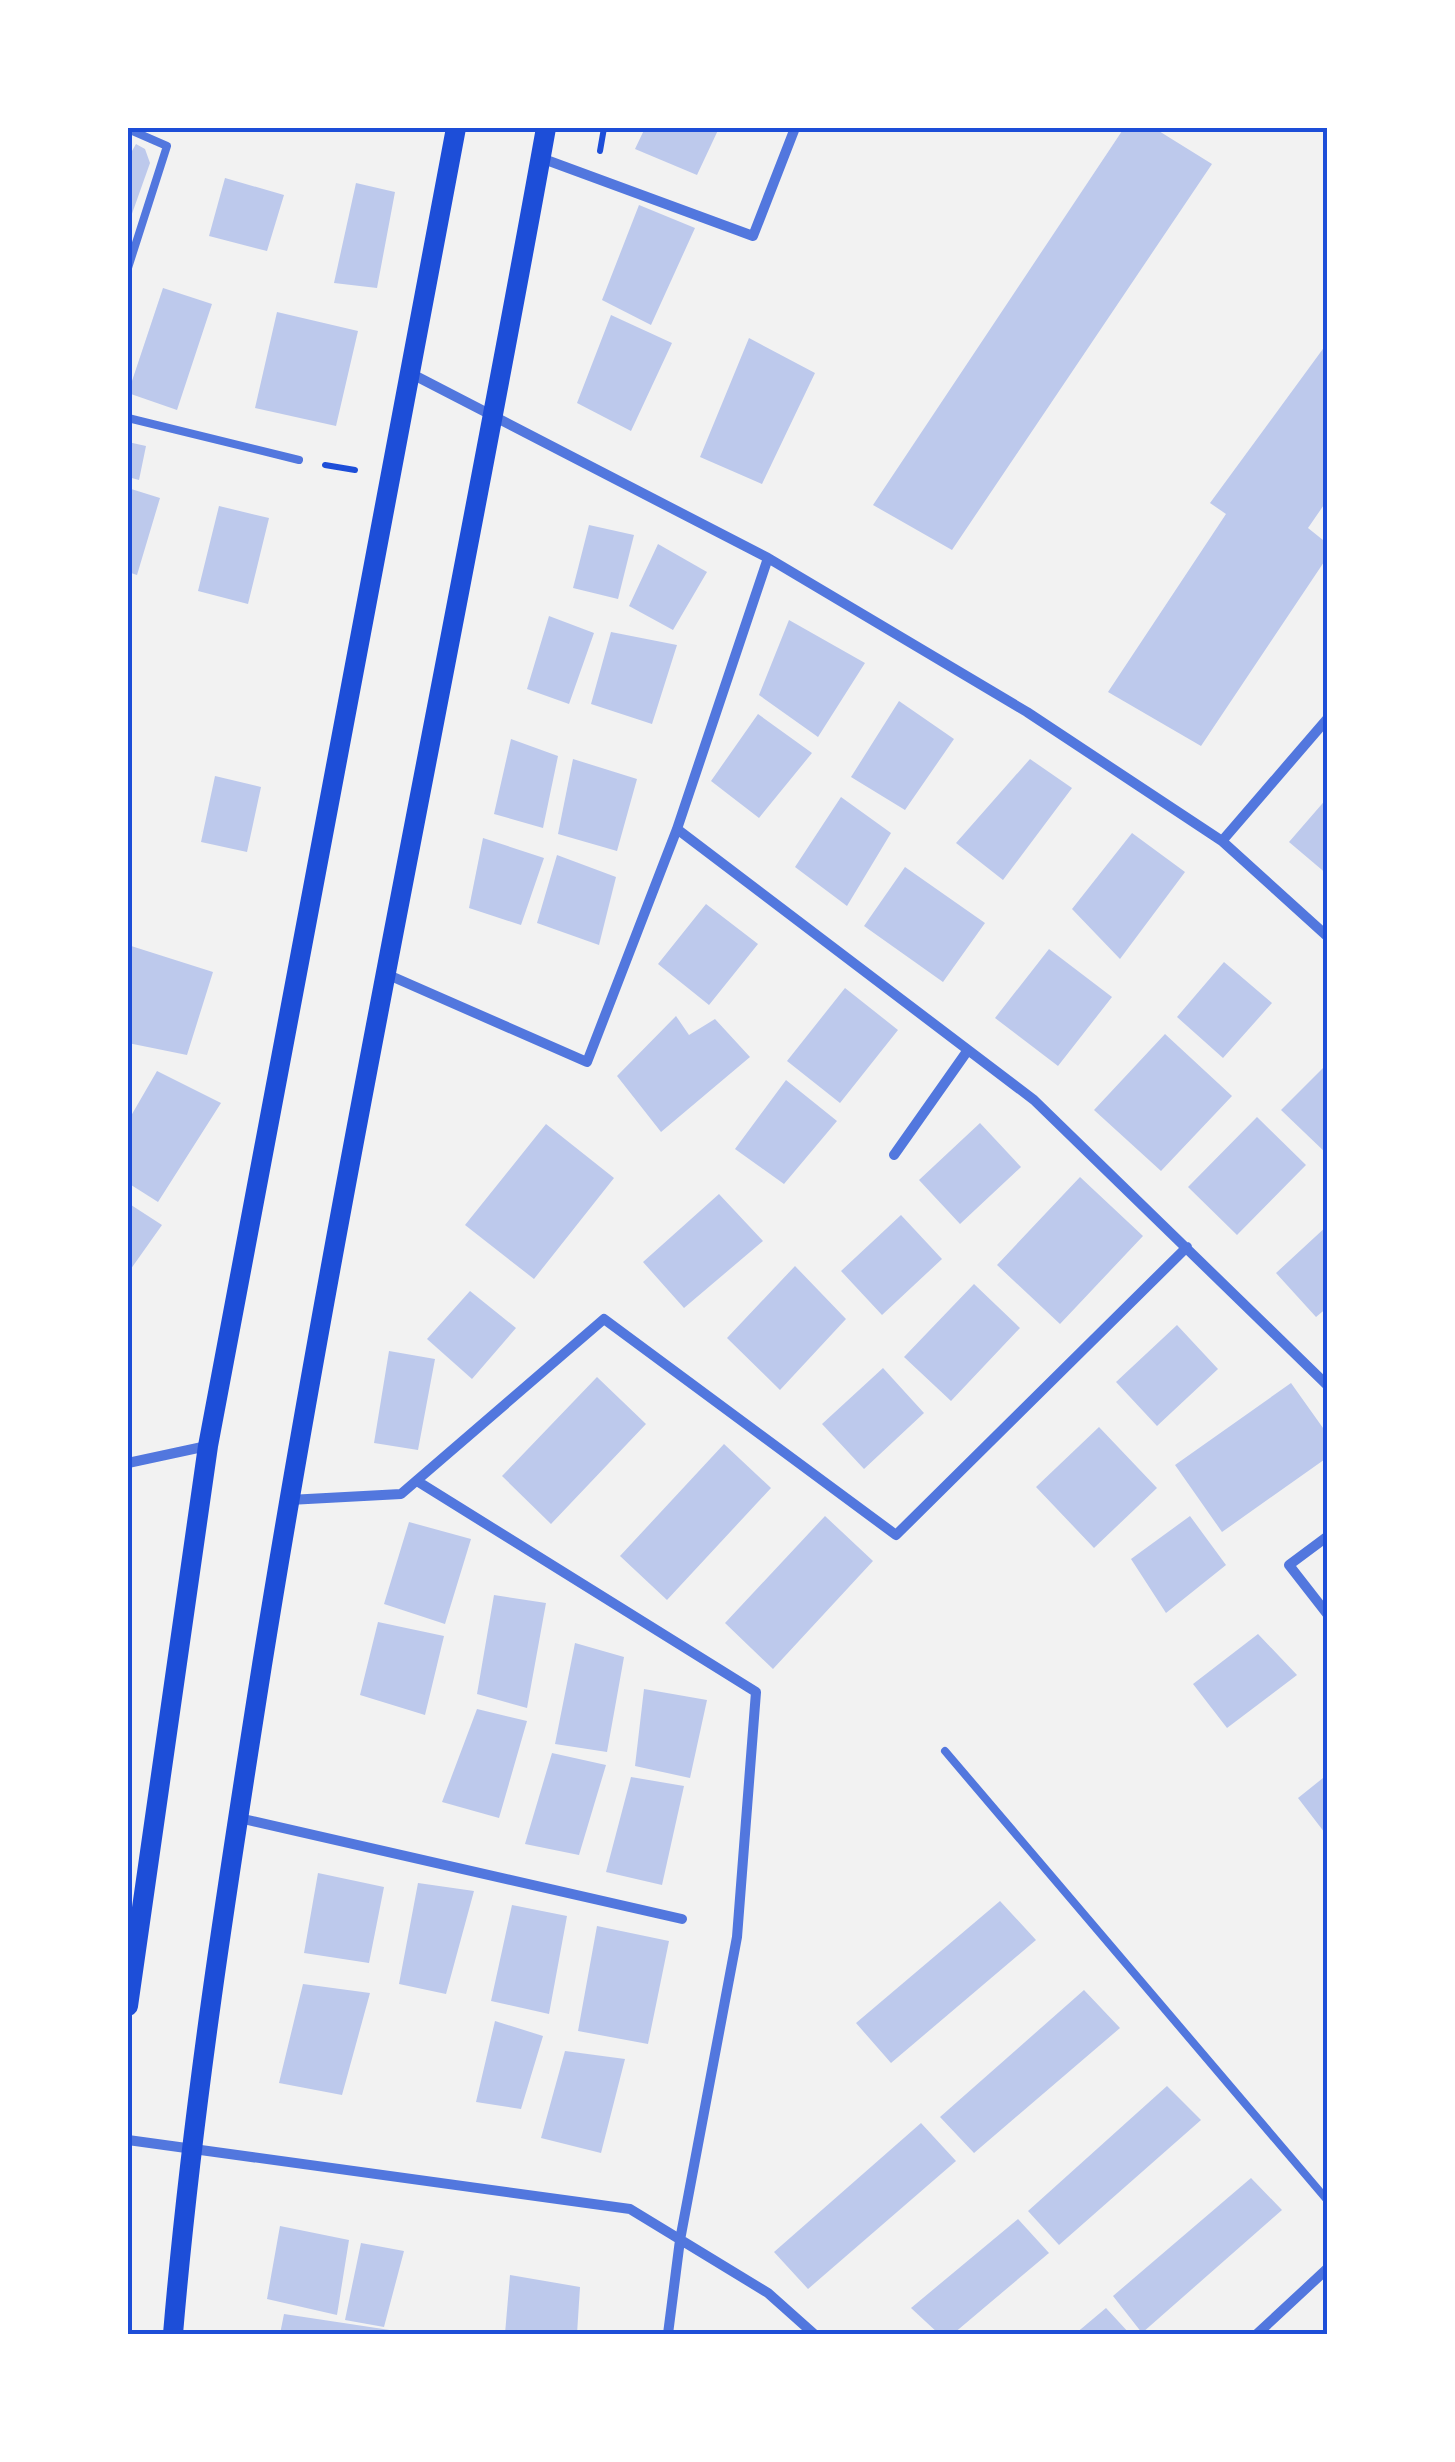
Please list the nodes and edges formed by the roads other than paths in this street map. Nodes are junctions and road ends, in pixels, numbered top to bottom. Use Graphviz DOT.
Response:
graph roads {
  1 [pos="456,128"];
  2 [pos="546,128"];
  3 [pos="795,128"];
  4 [pos="128,130"];
  5 [pos="541,158"];
  6 [pos="128,268"];
  7 [pos="409,372"];
  8 [pos="491,414"];
  9 [pos="128,418"];
  10 [pos="300,460"];
  11 [pos="768,558"];
  12 [pos="1328,718"];
  13 [pos="677,829"];
  14 [pos="1222,841"];
  15 [pos="1328,936"];
  16 [pos="383,973"];
  17 [pos="968,1050"];
  18 [pos="894,1155"];
  19 [pos="1187,1247"];
  20 [pos="1328,1386"];
  21 [pos="208,1446"];
  22 [pos="128,1463"];
  23 [pos="417,1481"];
  24 [pos="289,1500"];
  25 [pos="1328,1536"];
  26 [pos="1328,1615"];
  27 [pos="945,1751"];
  28 [pos="238,1818"];
  29 [pos="682,1919"];
  30 [pos="128,2006"];
  31 [pos="128,2140"];
  32 [pos="194,2148"];
  33 [pos="1328,2201"];
  34 [pos="680,2240"];
  35 [pos="1328,2268"];
  36 [pos="174,2334"];
  37 [pos="668,2334"];
  38 [pos="814,2334"];
  39 [pos="1256,2334"];
  1 -- 7 [label="main road"];
  2 -- 5 [label="main road"];
  3 -- 5 [label="street"];
  4 -- 6 [label="lane"];
  5 -- 8 [label="main road"];
  7 -- 8 [label="street"];
  7 -- 21 [label="main road"];
  8 -- 11 [label="street"];
  8 -- 16 [label="main road"];
  9 -- 10 [label="lane"];
  11 -- 13 [label="street"];
  11 -- 14 [label="street"];
  12 -- 14 [label="street"];
  13 -- 16 [label="street"];
  13 -- 17 [label="street"];
  14 -- 15 [label="street"];
  16 -- 24 [label="main road"];
  17 -- 18 [label="street"];
  17 -- 19 [label="street"];
  19 -- 20 [label="street"];
  19 -- 23 [label="street"];
  21 -- 22 [label="street"];
  21 -- 30 [label="main road"];
  23 -- 24 [label="street"];
  23 -- 34 [label="street"];
  24 -- 28 [label="main road"];
  25 -- 26 [label="street"];
  27 -- 33 [label="lane"];
  28 -- 29 [label="street"];
  28 -- 32 [label="main road"];
  31 -- 32 [label="street"];
  32 -- 34 [label="street"];
  32 -- 36 [label="main road"];
  34 -- 37 [label="street"];
  34 -- 38 [label="street"];
  35 -- 39 [label="street"];
}
